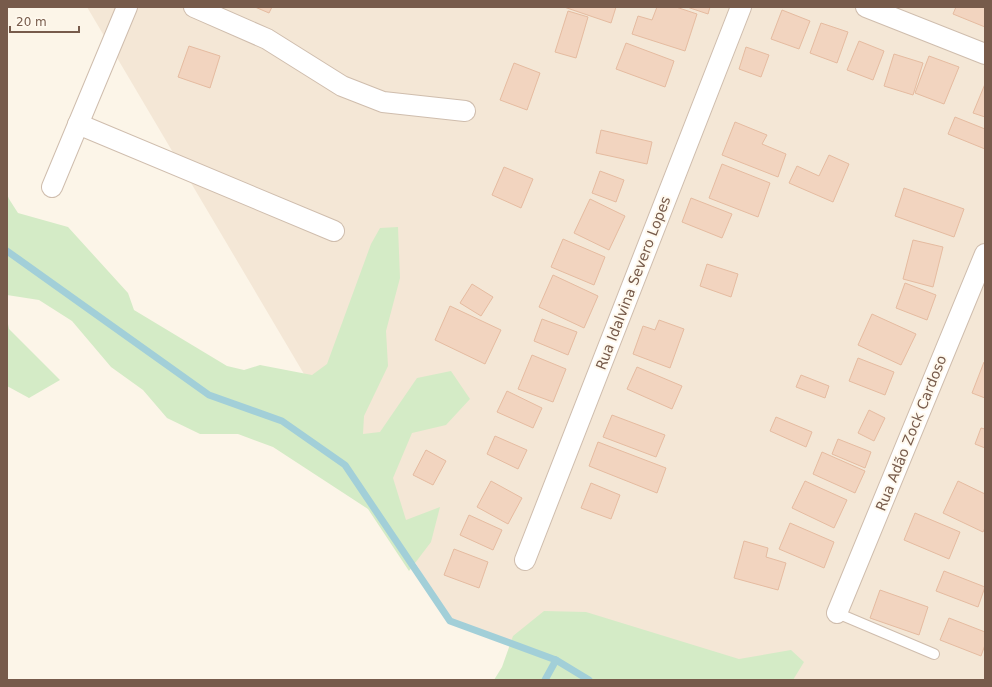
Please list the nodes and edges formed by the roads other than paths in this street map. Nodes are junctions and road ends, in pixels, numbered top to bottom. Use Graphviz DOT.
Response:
graph roads {
  1 [pos="127,7"];
  2 [pos="194,7"];
  3 [pos="741,7"];
  4 [pos="866,7"];
  5 [pos="985,54"];
  6 [pos="466,111"];
  7 [pos="78,124"];
  8 [pos="52,187"];
  9 [pos="334,231"];
  10 [pos="985,254"];
  11 [pos="525,560"];
  12 [pos="837,612"];
  13 [pos="934,654"];
  1 -- 7 [label="street"];
  2 -- 6 [label="street"];
  3 -- 11 [label="street, Rua Idalvina Severo Lopes"];
  4 -- 5 [label="street"];
  7 -- 8 [label="street"];
  7 -- 9 [label="street"];
  10 -- 12 [label="street, Rua Adão Zock Cardoso"];
  12 -- 13 [label="lane"];
}
